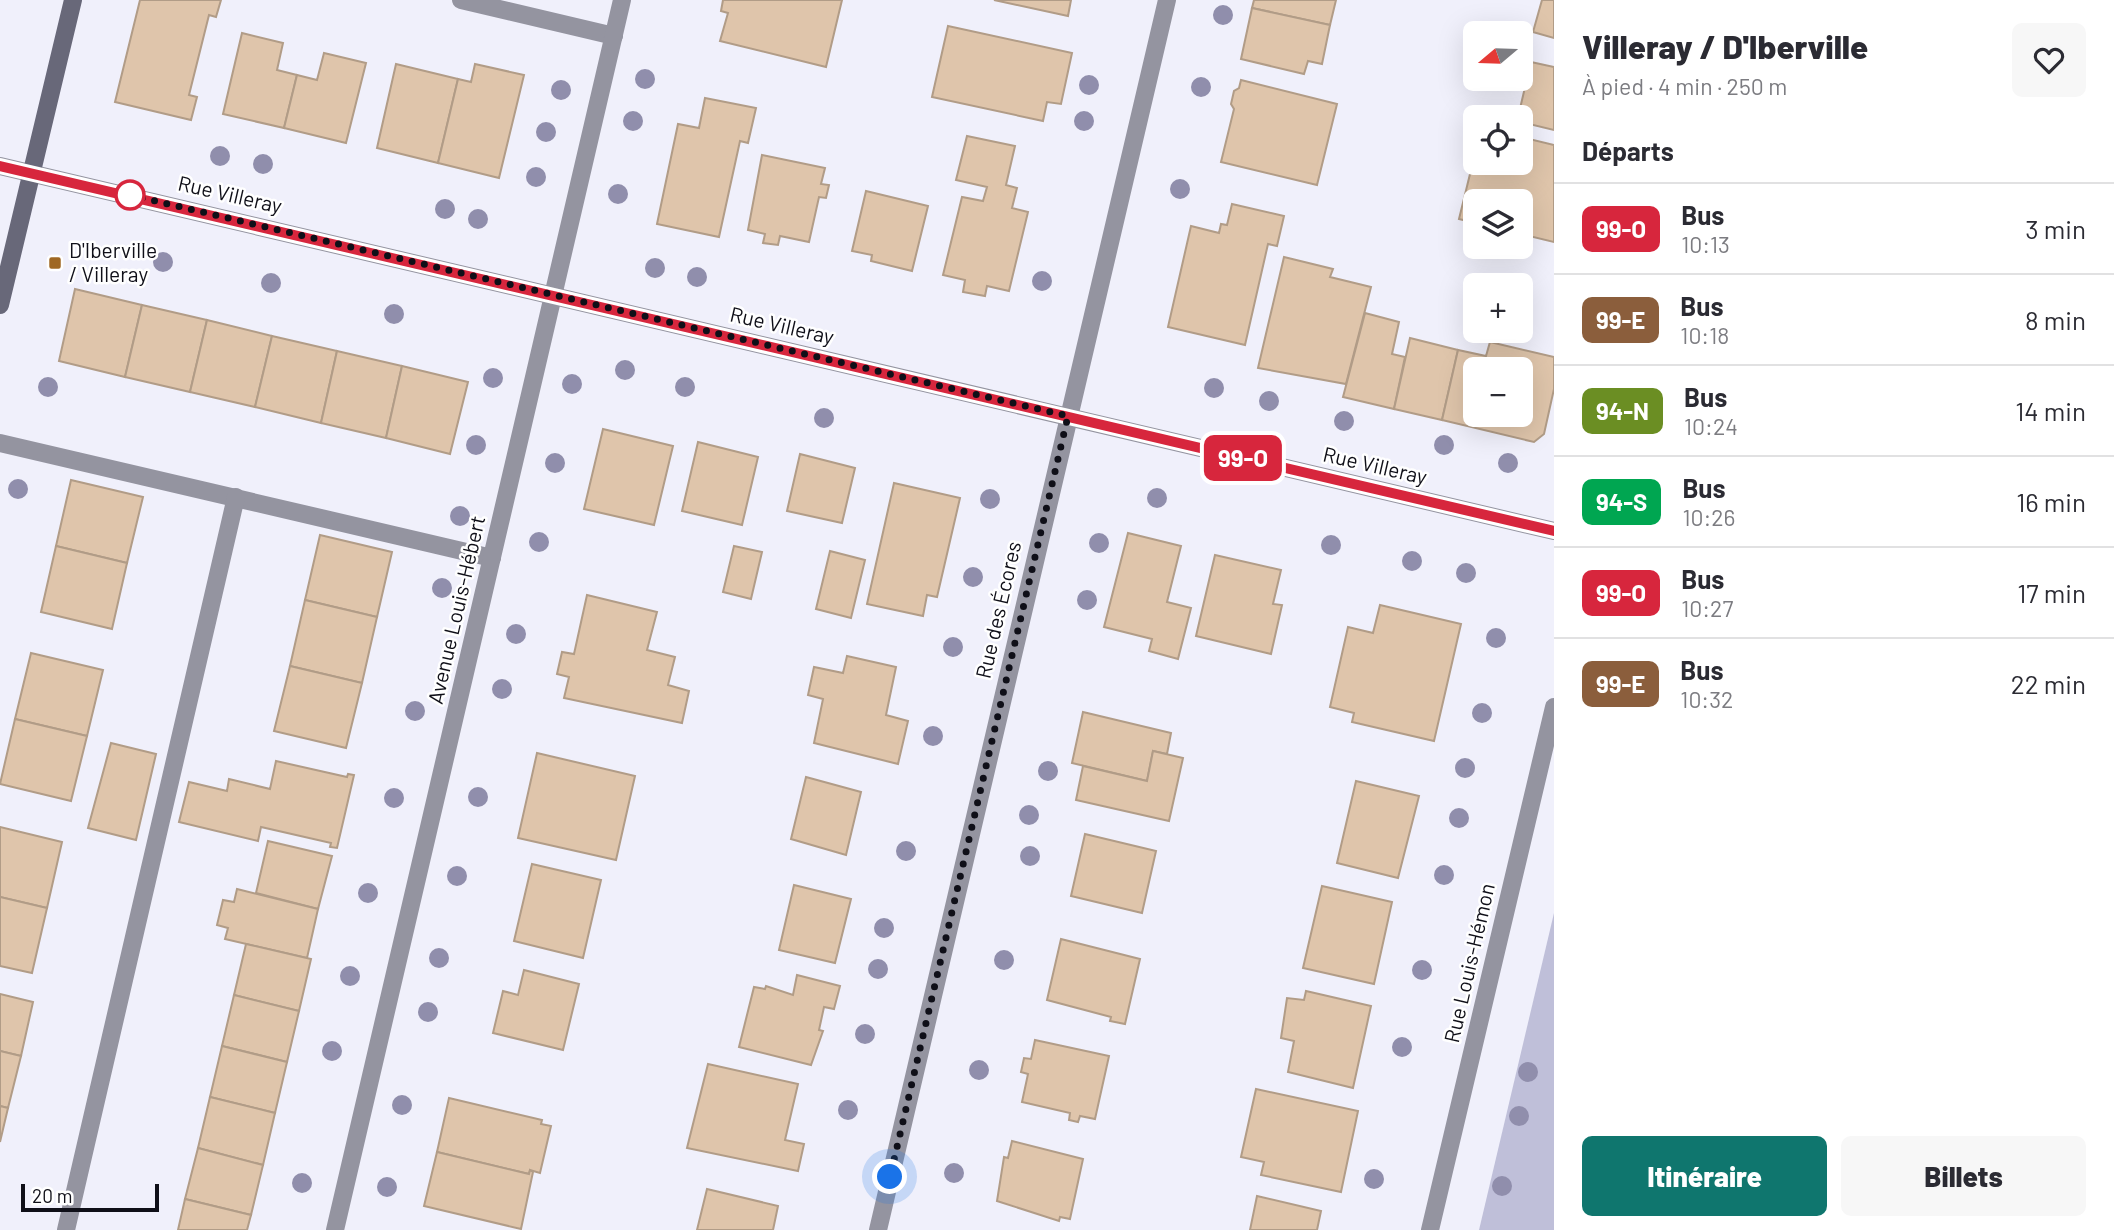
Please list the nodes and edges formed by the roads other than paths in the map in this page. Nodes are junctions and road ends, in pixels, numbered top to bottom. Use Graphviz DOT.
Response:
graph roads {
  1 [pos="73,0"];
  2 [pos="461,0"];
  3 [pos="622,0"];
  4 [pos="1167,0"];
  5 [pos="614,36"];
  6 [pos="0,166"];
  7 [pos="32,173"];
  8 [pos="554,295"];
  9 [pos="0,305"];
  10 [pos="1068,416"];
  11 [pos="0,443"];
  12 [pos="236,497"];
  13 [pos="1554,531"];
  14 [pos="492,558"];
  15 [pos="1554,707"];
  16 [pos="66,1230"];
  17 [pos="335,1230"];
  18 [pos="878,1230"];
  19 [pos="1430,1230"];
  1 -- 7 [label="main road"];
  2 -- 5 [label="street"];
  3 -- 5 [label="street, Avenue Louis-Hébert"];
  4 -- 10 [label="street, Rue des Écores"];
  5 -- 8 [label="street, Avenue Louis-Hébert"];
  6 -- 7 [label="street, Rue Villeray"];
  7 -- 8 [label="street, Rue Villeray"];
  7 -- 9 [label="main road"];
  8 -- 10 [label="street, Rue Villeray"];
  8 -- 14 [label="street, Avenue Louis-Hébert"];
  10 -- 13 [label="street, Rue Villeray"];
  10 -- 18 [label="street, Rue des Écores"];
  11 -- 12 [label="street"];
  12 -- 14 [label="street"];
  12 -- 16 [label="street"];
  14 -- 17 [label="street, Avenue Louis-Hébert"];
  15 -- 19 [label="street, Rue Louis-Hémon"];
}
